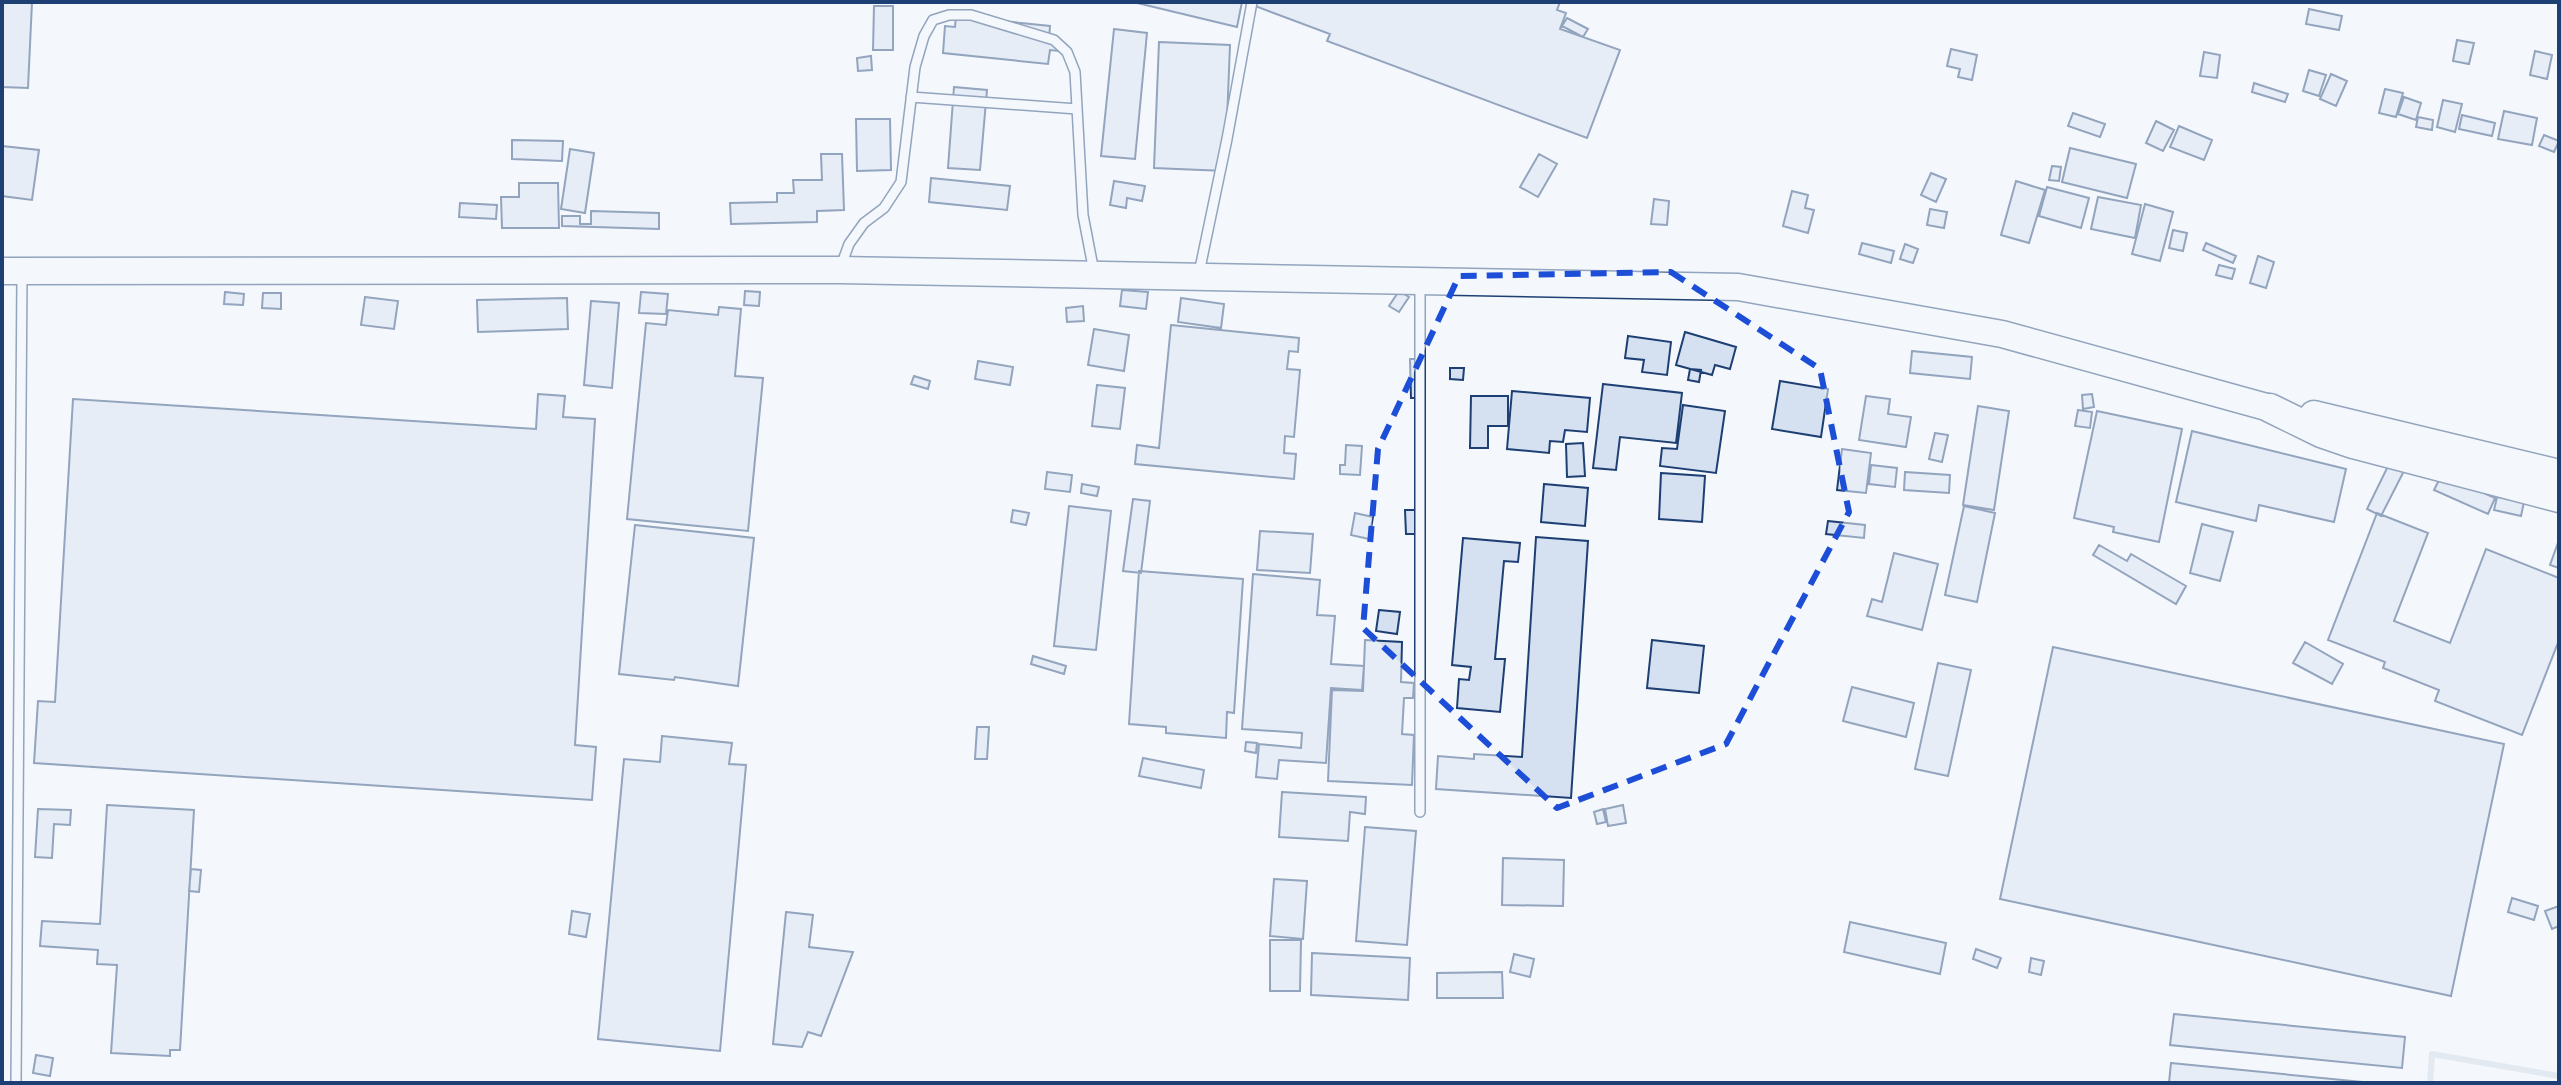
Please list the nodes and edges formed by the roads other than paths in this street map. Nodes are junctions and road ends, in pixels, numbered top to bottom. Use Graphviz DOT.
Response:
graph roads {
  1 [pos="1252,2"];
  2 [pos="911,97"];
  3 [pos="1077,109"];
  4 [pos="840,270"];
  5 [pos="12,271"];
  6 [pos="1095,275"];
  7 [pos="1198,278"];
  8 [pos="1420,279"];
  9 [pos="2270,408"];
  10 [pos="2559,474"];
  11 [pos="2559,498"];
  12 [pos="1420,812"];
  13 [pos="16,1083"];
  1 -- 7 [label="lane"];
  2 -- 3 [label="lane"];
  2 -- 3 [label="lane"];
  2 -- 4 [label="lane"];
  3 -- 6 [label="lane"];
  4 -- 5 [label="main road"];
  4 -- 6 [label="main road"];
  5 -- 13 [label="lane"];
  6 -- 7 [label="main road"];
  7 -- 8 [label="main road"];
  8 -- 9 [label="main road"];
  8 -- 12 [label="lane"];
  9 -- 10 [label="highway"];
  9 -- 11 [label="highway"];
}
